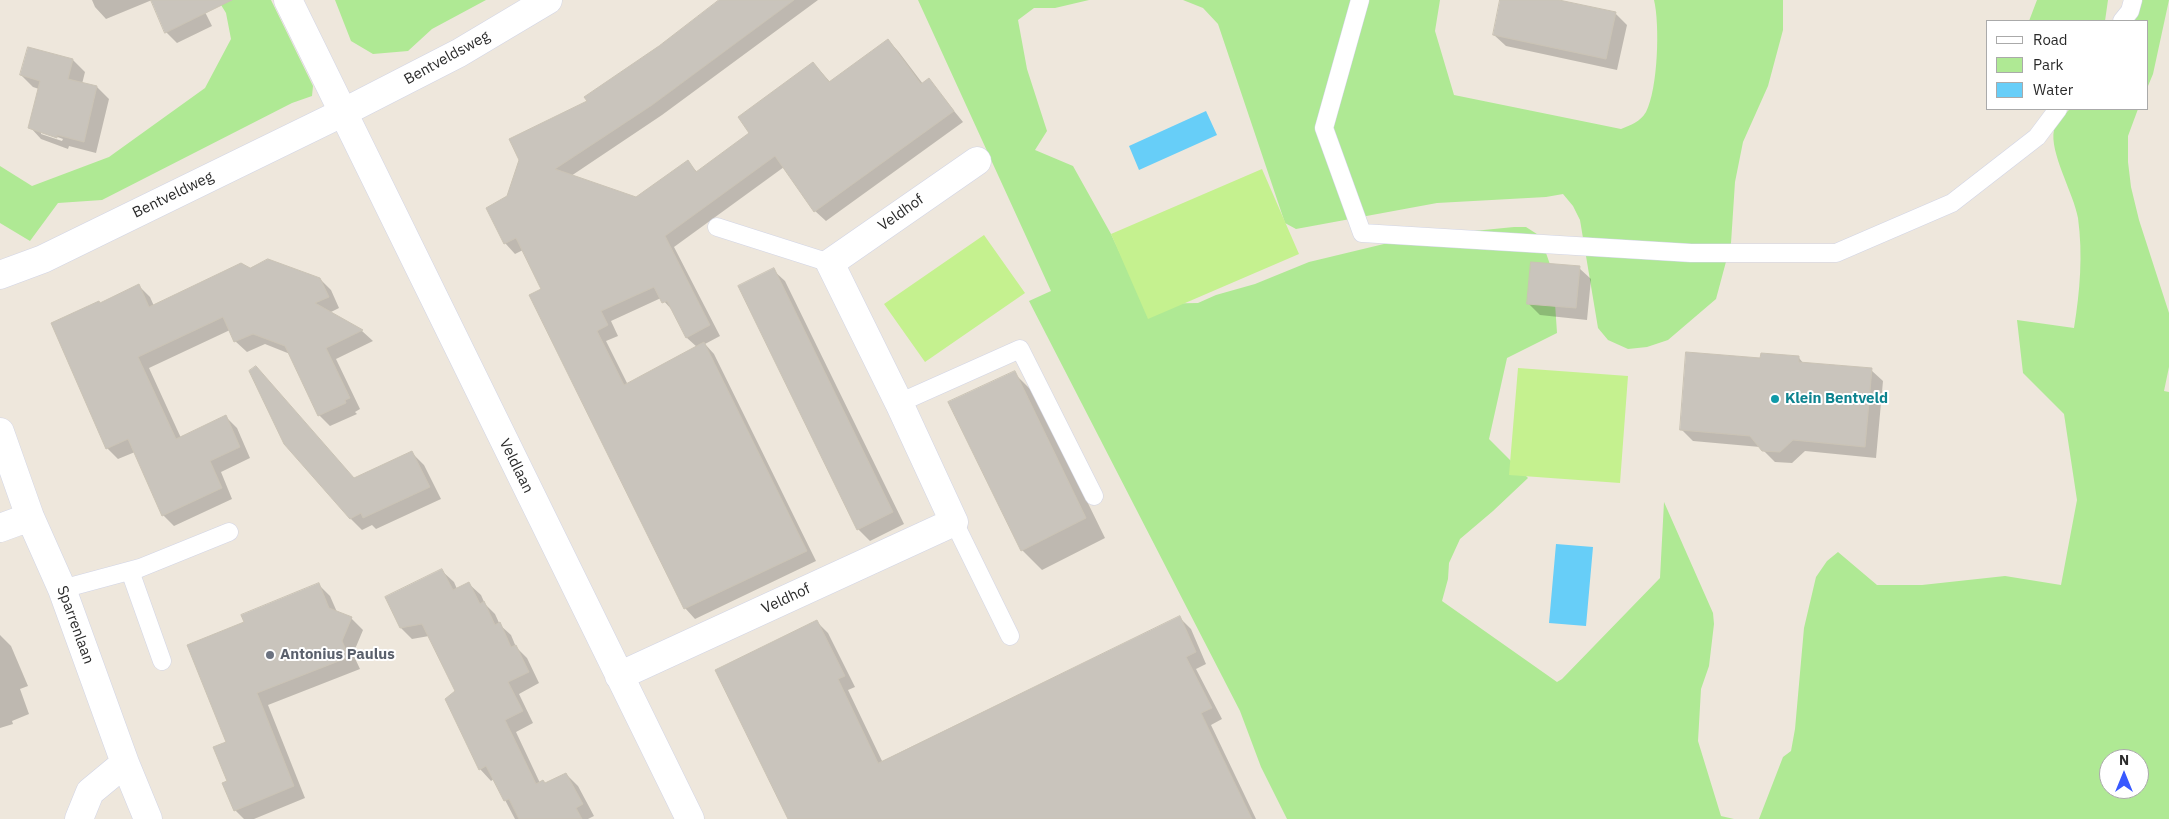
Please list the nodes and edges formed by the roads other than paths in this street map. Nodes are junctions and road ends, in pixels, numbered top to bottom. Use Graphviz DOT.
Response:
graph roads {
  1 [pos="288,0"];
  2 [pos="548,0"];
  3 [pos="1360,0"];
  4 [pos="2133,0"];
  5 [pos="2123,20"];
  6 [pos="2057,110"];
  7 [pos="344,112"];
  8 [pos="977,161"];
  9 [pos="717,227"];
  10 [pos="830,263"];
  11 [pos="0,276"];
  12 [pos="899,403"];
  13 [pos="0,432"];
  14 [pos="1094,496"];
  15 [pos="30,517"];
  16 [pos="954,522"];
  17 [pos="0,528"];
  18 [pos="229,532"];
  19 [pos="130,571"];
  20 [pos="62,589"];
  21 [pos="1010,636"];
  22 [pos="162,661"];
  23 [pos="619,676"];
  24 [pos="125,763"];
  25 [pos="79,819"];
  26 [pos="148,819"];
  27 [pos="690,819"];
  1 -- 7 [label="street, Veldlaan"];
  2 -- 7 [label="street, Bentveldsweg"];
  3 -- 6 [label="lane"];
  4 -- 5 [label="lane"];
  7 -- 11 [label="street, Bentveldweg"];
  7 -- 23 [label="street, Veldlaan"];
  8 -- 10 [label="street, Veldhof"];
  9 -- 10 [label="lane"];
  10 -- 12 [label="street"];
  12 -- 14 [label="lane"];
  12 -- 16 [label="street"];
  13 -- 15 [label="street, Sparrenlaan"];
  15 -- 17 [label="street"];
  15 -- 20 [label="street, Sparrenlaan"];
  16 -- 21 [label="lane"];
  16 -- 23 [label="street, Veldhof"];
  18 -- 19 [label="lane"];
  19 -- 20 [label="lane"];
  19 -- 22 [label="lane"];
  20 -- 24 [label="street, Sparrenlaan"];
  23 -- 27 [label="street, Veldlaan"];
  24 -- 25 [label="street"];
  24 -- 26 [label="street, Sparrenlaan"];
}
